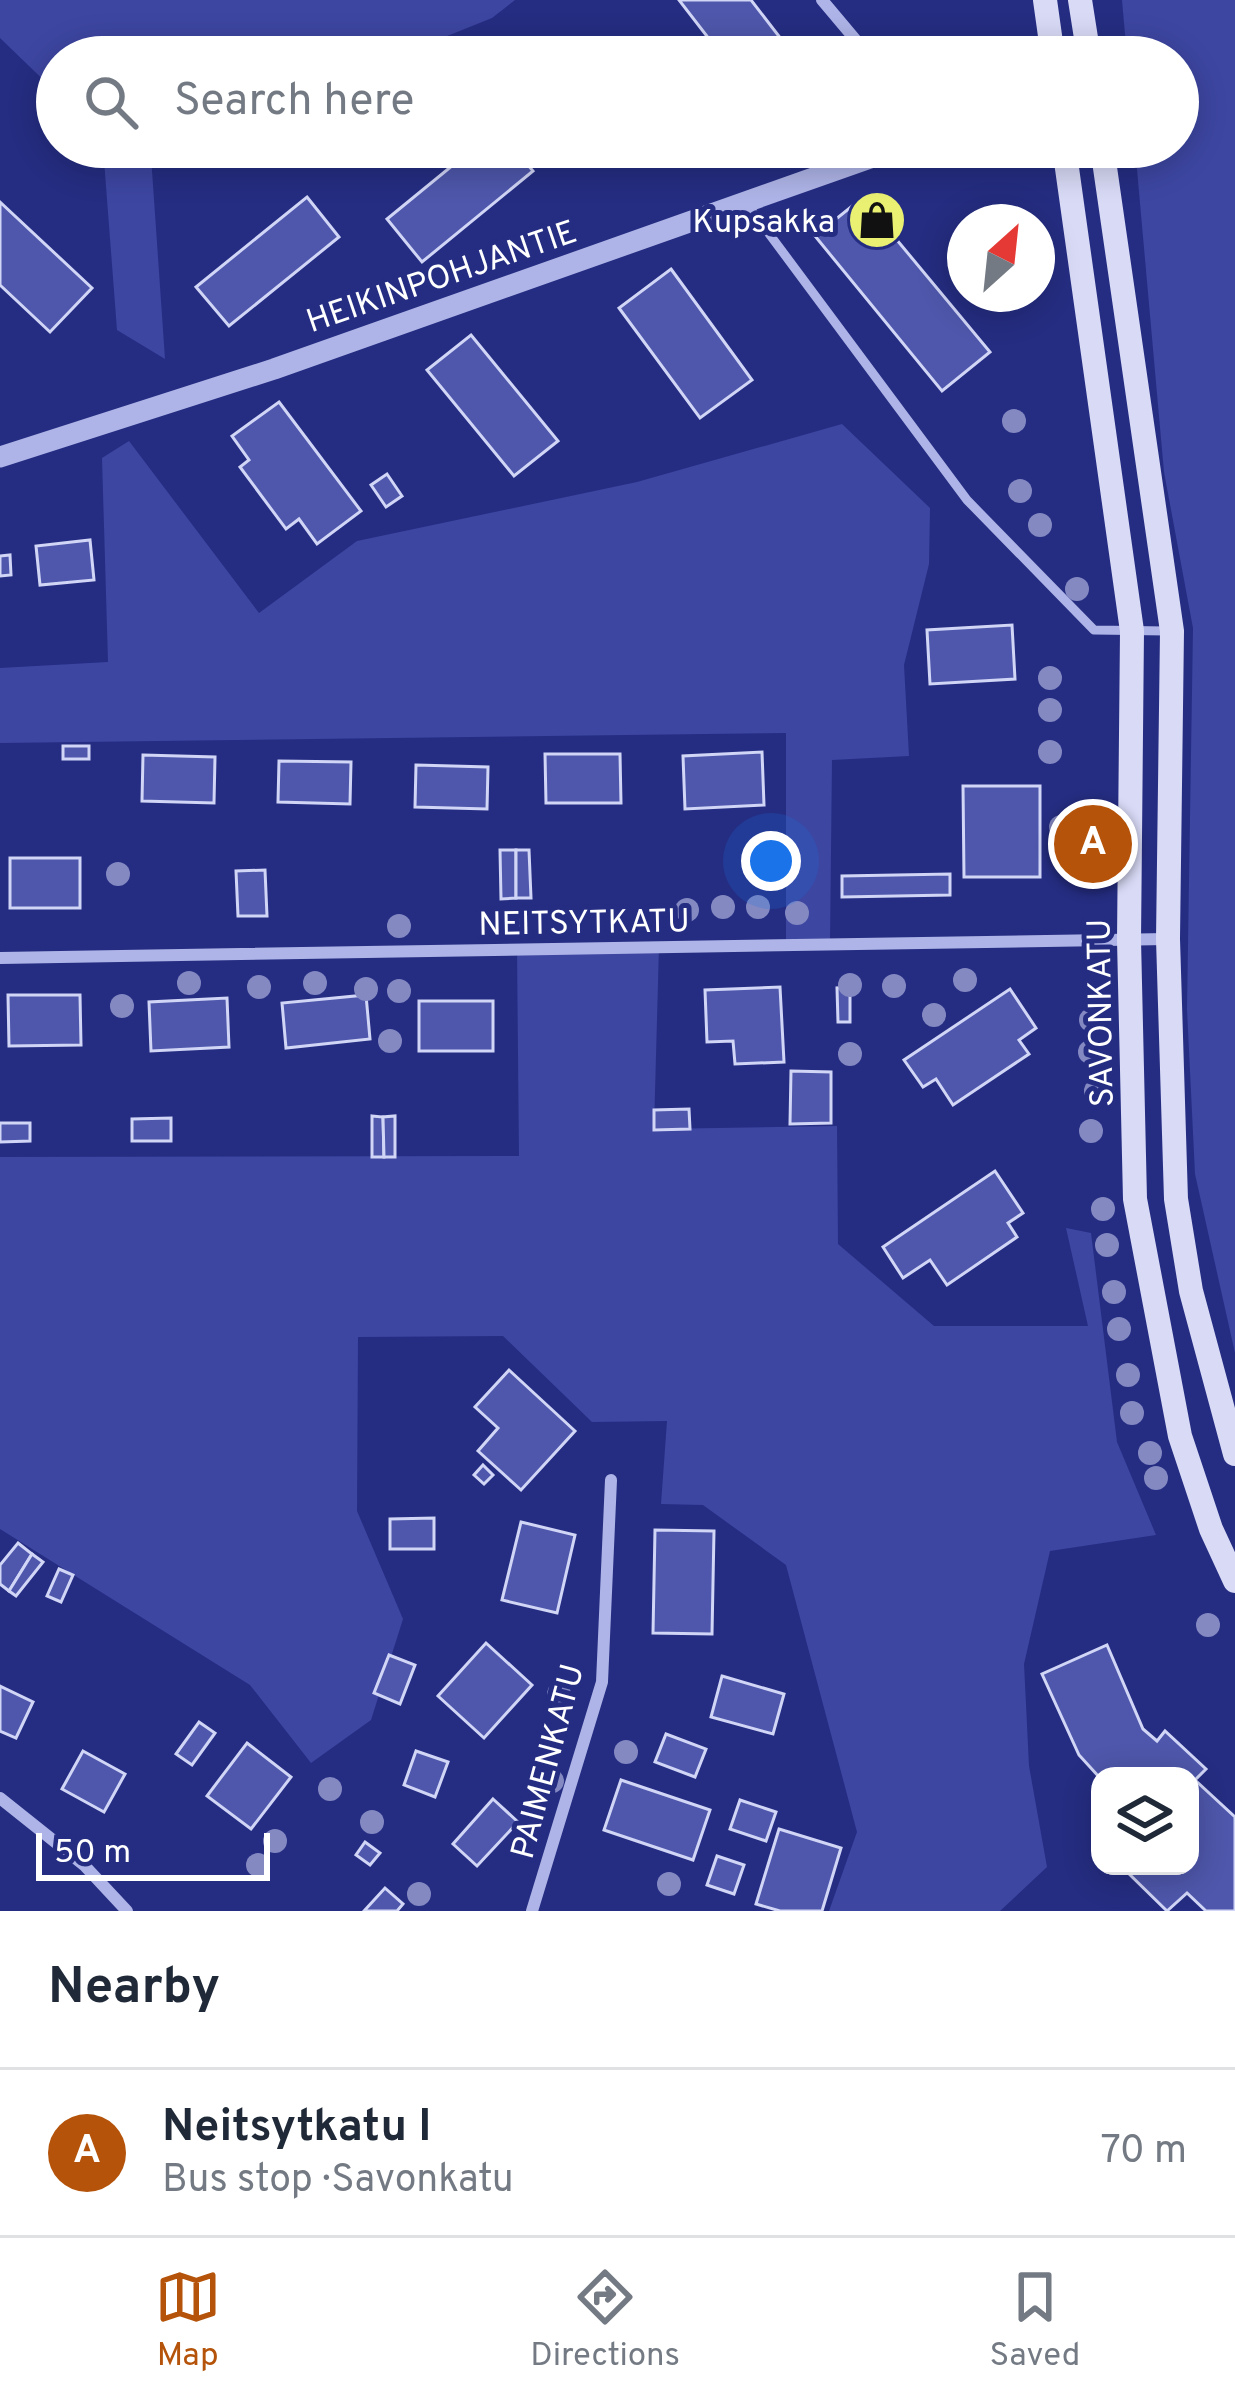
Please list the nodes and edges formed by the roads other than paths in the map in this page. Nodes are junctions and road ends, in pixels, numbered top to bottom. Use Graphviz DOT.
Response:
graph roads {
  1 [pos="822,0"];
  2 [pos="1045,0"];
  3 [pos="1081,0"];
  4 [pos="853,36"];
  5 [pos="1049,36"];
  6 [pos="1086,36"];
  7 [pos="844,168"];
  8 [pos="1067,168"];
  9 [pos="1105,168"];
  10 [pos="747,204"];
  11 [pos="0,457"];
  12 [pos="1132,631"];
  13 [pos="1172,631"];
  14 [pos="1168,939"];
  15 [pos="1130,940"];
  16 [pos="0,958"];
  17 [pos="1235,1454"];
  18 [pos="611,1480"];
  19 [pos="1235,1580"];
  20 [pos="0,1798"];
  21 [pos="127,1911"];
  22 [pos="532,1911"];
  1 -- 4 [label="street"];
  2 -- 5 [label="main road"];
  3 -- 6 [label="main road"];
  7 -- 10 [label="street, HEIKINPOHJANTIE"];
  8 -- 12 [label="main road, SAVONKATU"];
  9 -- 13 [label="main road"];
  10 -- 11 [label="street, HEIKINPOHJANTIE"];
  10 -- 12 [label="lane"];
  12 -- 13 [label="lane"];
  12 -- 15 [label="main road, SAVONKATU"];
  13 -- 14 [label="main road"];
  14 -- 15 [label="street, NEITSYTKATU"];
  14 -- 17 [label="main road"];
  15 -- 16 [label="street, NEITSYTKATU"];
  15 -- 19 [label="main road, SAVONKATU"];
  18 -- 22 [label="street, PAIMENKATU"];
  20 -- 21 [label="street"];
}
